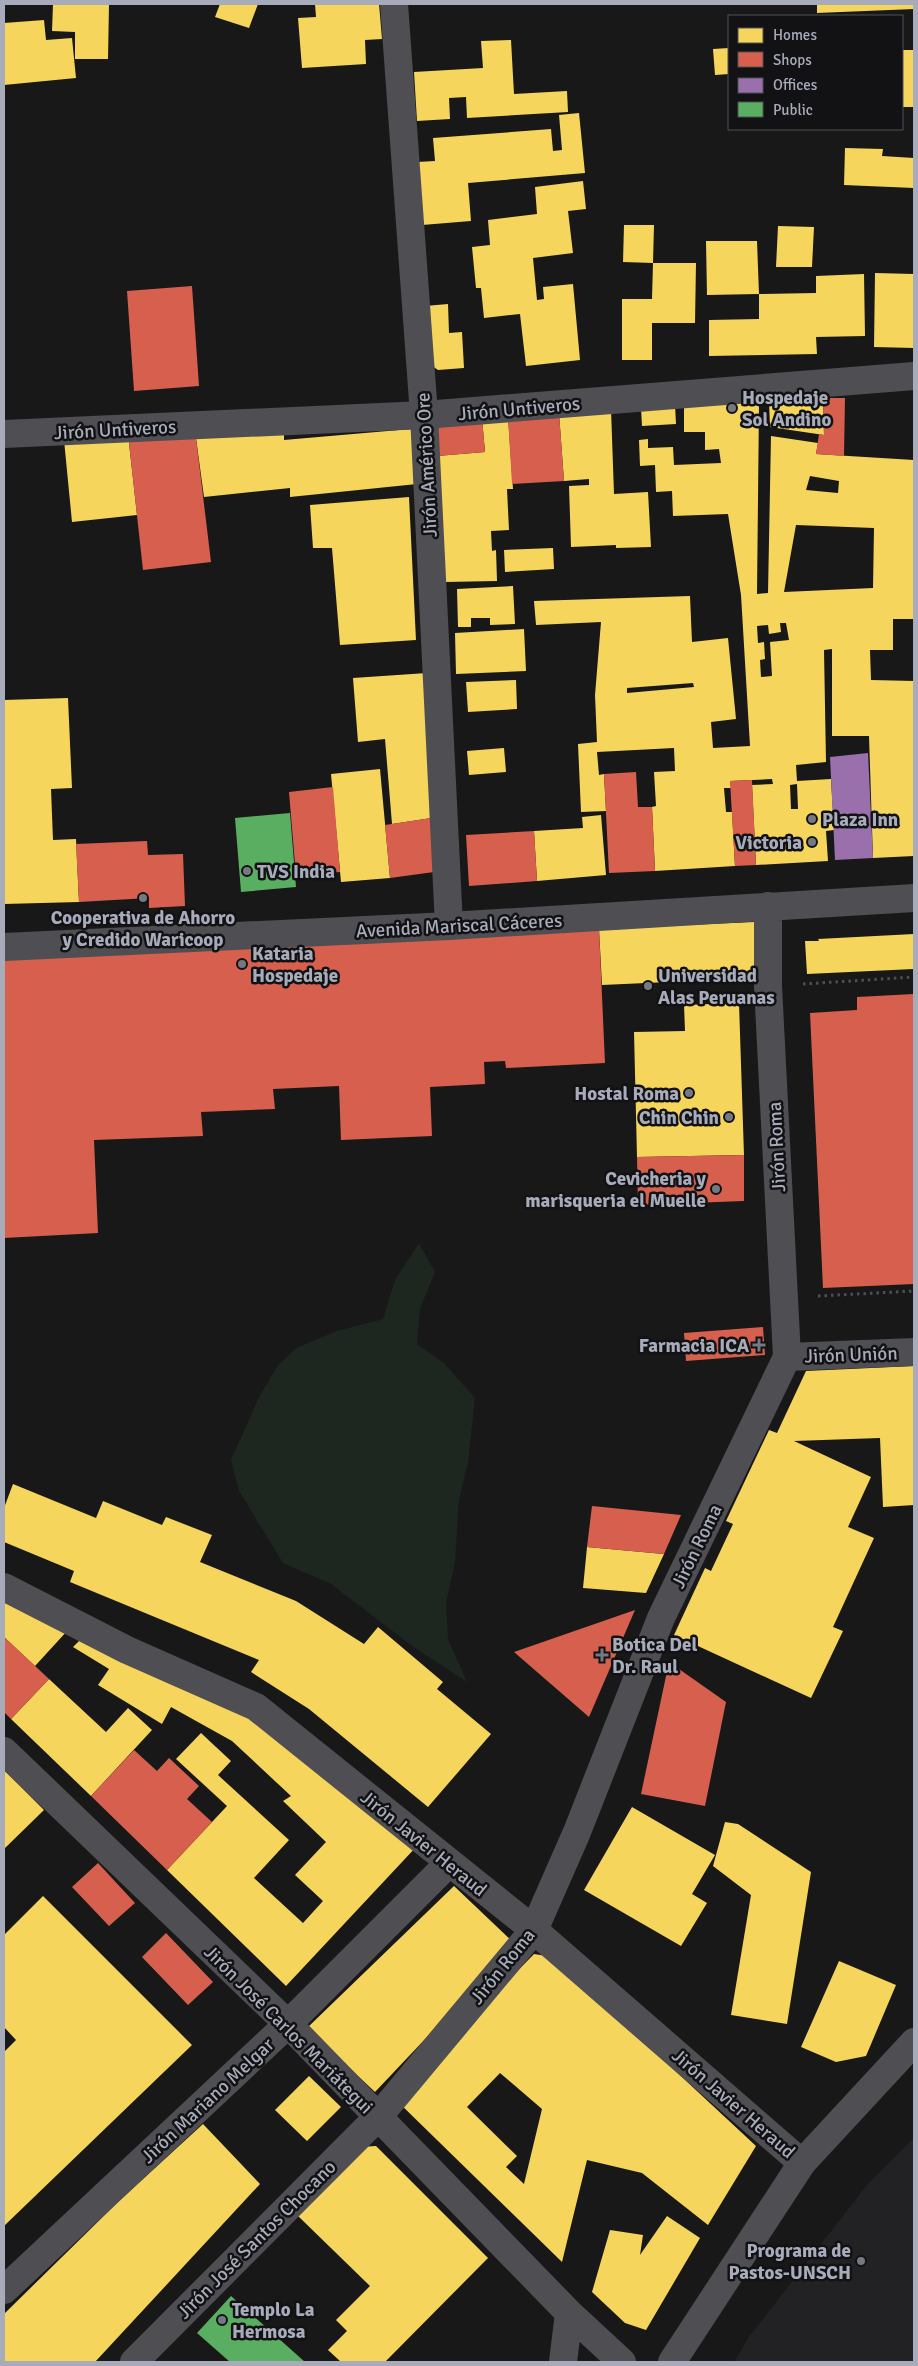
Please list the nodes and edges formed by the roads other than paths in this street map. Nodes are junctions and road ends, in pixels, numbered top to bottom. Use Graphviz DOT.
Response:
graph roads {
  1 [pos="394,4"];
  2 [pos="914,376"];
  3 [pos="424,416"];
  4 [pos="4,434"];
  5 [pos="914,898"];
  6 [pos="768,906"];
  7 [pos="449,926"];
  8 [pos="4,948"];
  9 [pos="914,1352"];
  10 [pos="787,1356"];
  11 [pos="4,1587"];
  12 [pos="4,1751"];
  13 [pos="449,1863"];
  14 [pos="534,1930"];
  15 [pos="288,2024"];
  16 [pos="914,2042"];
  17 [pos="378,2117"];
  18 [pos="802,2163"];
  19 [pos="4,2290"];
  20 [pos="569,2312"];
  21 [pos="134,2362"];
  22 [pos="563,2362"];
  23 [pos="622,2362"];
  24 [pos="672,2362"];
  1 -- 3 [label="street, Jirón Américo Ore"];
  2 -- 3 [label="street, Jirón Untiveros"];
  3 -- 4 [label="street, Jirón Untiveros"];
  3 -- 7 [label="street, Jirón Américo Ore"];
  5 -- 6 [label="street, Avenida Mariscal Cáceres"];
  6 -- 7 [label="street, Avenida Mariscal Cáceres"];
  6 -- 10 [label="street, Jirón Roma"];
  7 -- 8 [label="street, Avenida Mariscal Cáceres"];
  9 -- 10 [label="street, Jirón Unión"];
  10 -- 14 [label="street, Jirón Roma"];
  11 -- 13 [label="street, Jirón Javier Heraud"];
  12 -- 15 [label="street, Jirón José Carlos Mariátegui"];
  13 -- 14 [label="street, Jirón Javier Heraud"];
  13 -- 15 [label="street, Jirón Mariano Melgar"];
  14 -- 17 [label="street, Jirón Roma"];
  14 -- 18 [label="street, Jirón Javier Heraud"];
  15 -- 17 [label="street, Jirón José Carlos Mariátegui"];
  15 -- 19 [label="street, Jirón Mariano Melgar"];
  16 -- 18 [label="street"];
  17 -- 20 [label="street, Jirón José Carlos Mariátegui"];
  17 -- 21 [label="street, Jirón José Santos Chocano"];
  18 -- 24 [label="street"];
  20 -- 22 [label="street"];
  20 -- 23 [label="street, Jirón José Carlos Mariátegui"];
}
